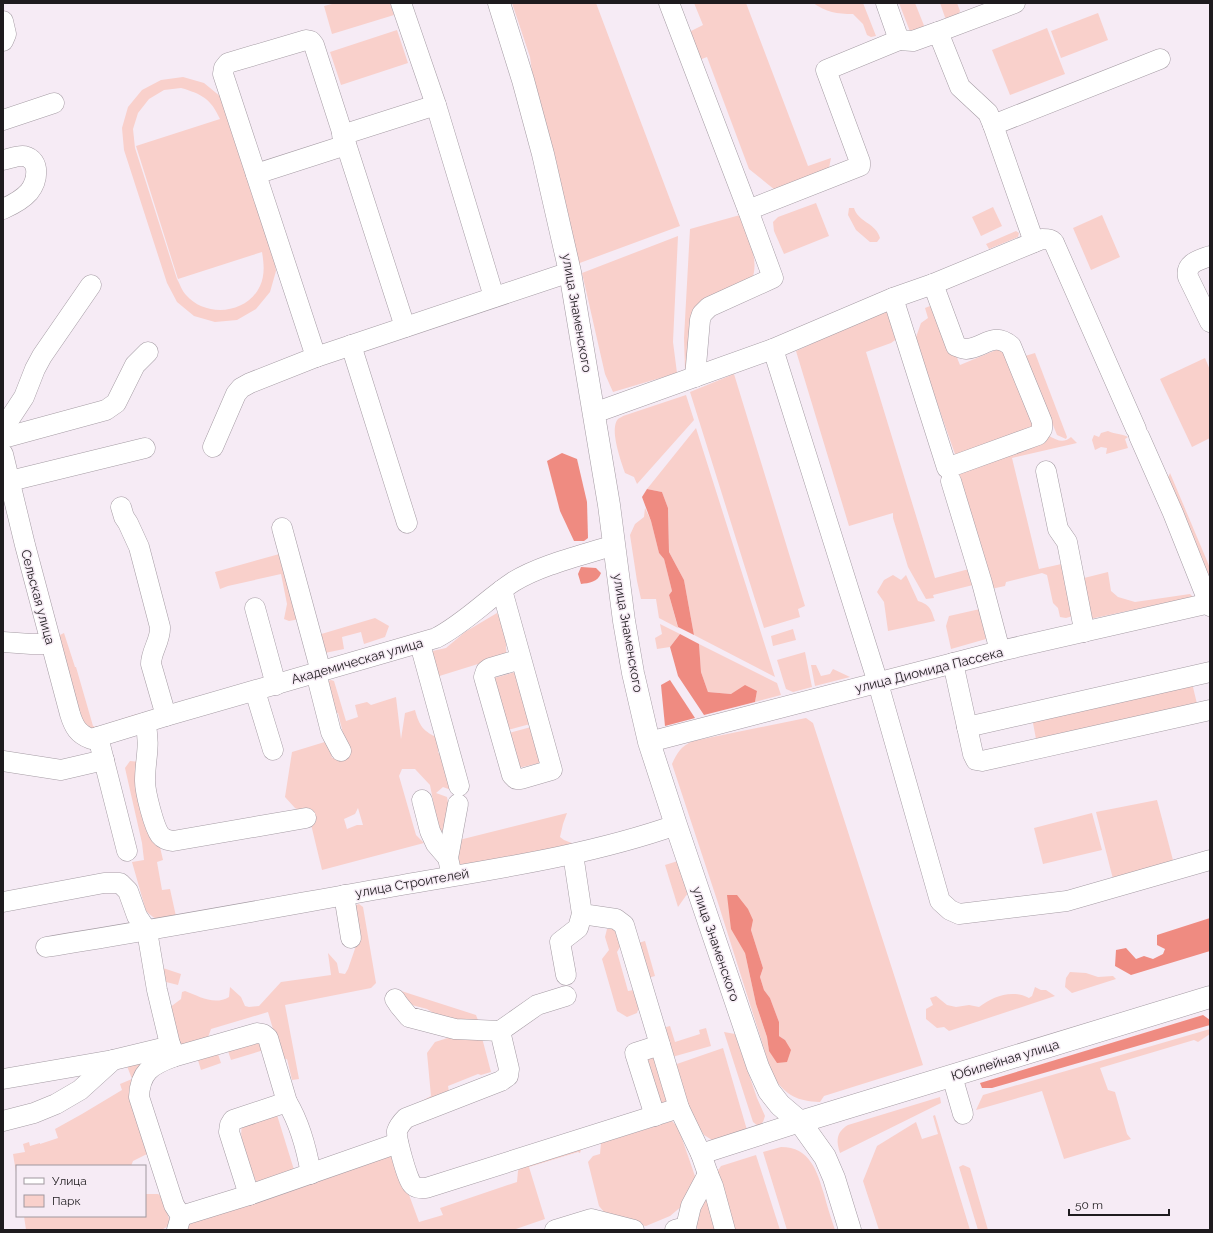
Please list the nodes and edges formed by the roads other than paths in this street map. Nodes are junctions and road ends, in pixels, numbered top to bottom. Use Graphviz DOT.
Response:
graph roads {
  1 [pos="401,3"];
  2 [pos="499,3"];
  3 [pos="669,3"];
  4 [pos="886,3"];
  5 [pos="1015,3"];
  6 [pos="3,21"];
  7 [pos="938,32"];
  8 [pos="899,40"];
  9 [pos="3,41"];
  10 [pos="1160,59"];
  11 [pos="54,103"];
  12 [pos="436,105"];
  13 [pos="3,120"];
  14 [pos="993,125"];
  15 [pos="344,140"];
  16 [pos="3,160"];
  17 [pos="256,174"];
  18 [pos="3,209"];
  19 [pos="748,210"];
  20 [pos="1034,242"];
  21 [pos="1210,256"];
  22 [pos="570,272"];
  23 [pos="932,284"];
  24 [pos="91,285"];
  25 [pos="494,297"];
  26 [pos="893,298"];
  27 [pos="1210,322"];
  28 [pos="404,327"];
  29 [pos="351,345"];
  30 [pos="773,349"];
  31 [pos="148,352"];
  32 [pos="316,357"];
  33 [pos="695,377"];
  34 [pos="594,413"];
  35 [pos="3,429"];
  36 [pos="3,438"];
  37 [pos="213,447"];
  38 [pos="145,448"];
  39 [pos="6,468"];
  40 [pos="1046,471"];
  41 [pos="951,481"];
  42 [pos="121,507"];
  43 [pos="407,522"];
  44 [pos="282,528"];
  45 [pos="614,545"];
  46 [pos="502,590"];
  47 [pos="1210,604"];
  48 [pos="255,608"];
  49 [pos="1084,632"];
  50 [pos="3,642"];
  51 [pos="50,644"];
  52 [pos="420,644"];
  53 [pos="1000,651"];
  54 [pos="521,659"];
  55 [pos="953,663"];
  56 [pos="319,672"];
  57 [pos="1210,672"];
  58 [pos="878,683"];
  59 [pos="276,685"];
  60 [pos="255,691"];
  61 [pos="1210,710"];
  62 [pos="166,716"];
  63 [pos="145,723"];
  64 [pos="966,727"];
  65 [pos="90,737"];
  66 [pos="649,742"];
  67 [pos="273,750"];
  68 [pos="341,751"];
  69 [pos="104,760"];
  70 [pos="3,761"];
  71 [pos="422,800"];
  72 [pos="306,818"];
  73 [pos="676,825"];
  74 [pos="127,851"];
  75 [pos="573,854"];
  76 [pos="1210,860"];
  77 [pos="450,867"];
  78 [pos="344,895"];
  79 [pos="3,902"];
  80 [pos="582,914"];
  81 [pos="147,931"];
  82 [pos="351,938"];
  83 [pos="46,947"];
  84 [pos="566,975"];
  85 [pos="566,996"];
  86 [pos="395,999"];
  87 [pos="1210,999"];
  88 [pos="500,1031"];
  89 [pos="660,1045"];
  90 [pos="172,1051"];
  91 [pos="113,1060"];
  92 [pos="952,1076"];
  93 [pos="3,1079"];
  94 [pos="287,1102"];
  95 [pos="679,1108"];
  96 [pos="963,1114"];
  97 [pos="655,1116"];
  98 [pos="3,1121"];
  99 [pos="800,1122"];
  100 [pos="398,1143"];
  101 [pos="701,1154"];
  102 [pos="311,1174"];
  103 [pos="708,1174"];
  104 [pos="249,1195"];
  105 [pos="179,1223"];
  106 [pos="555,1230"];
  107 [pos="634,1230"];
  108 [pos="675,1230"];
  109 [pos="725,1230"];
  110 [pos="850,1230"];
  1 -- 12 [label="street"];
  2 -- 22 [label="main road, улица Знаменского"];
  3 -- 19 [label="street"];
  4 -- 8 [label="street"];
  5 -- 7 [label="street"];
  6 -- 9 [label="street"];
  7 -- 8 [label="street"];
  7 -- 14 [label="street"];
  8 -- 19 [label="street"];
  10 -- 14 [label="street"];
  11 -- 13 [label="street"];
  12 -- 15 [label="street"];
  12 -- 25 [label="street"];
  14 -- 20 [label="street"];
  15 -- 17 [label="street"];
  15 -- 17 [label="street"];
  15 -- 28 [label="street"];
  16 -- 18 [label="street"];
  17 -- 32 [label="street"];
  19 -- 33 [label="street"];
  20 -- 23 [label="street"];
  20 -- 47 [label="street"];
  21 -- 27 [label="street"];
  22 -- 25 [label="street"];
  22 -- 34 [label="main road, улица Знаменского"];
  23 -- 26 [label="street"];
  23 -- 26 [label="street"];
  24 -- 35 [label="street"];
  25 -- 28 [label="street"];
  26 -- 30 [label="street"];
  28 -- 29 [label="street"];
  29 -- 32 [label="street"];
  29 -- 43 [label="street"];
  30 -- 33 [label="street"];
  30 -- 58 [label="street"];
  31 -- 36 [label="street"];
  32 -- 37 [label="street"];
  33 -- 34 [label="street"];
  34 -- 45 [label="main road, улица Знаменского"];
  38 -- 39 [label="street"];
  39 -- 51 [label="street, Сельская улица"];
  40 -- 49 [label="street"];
  41 -- 53 [label="street"];
  42 -- 62 [label="street"];
  44 -- 56 [label="street"];
  45 -- 46 [label="street, Академическая улица"];
  45 -- 66 [label="main road, улица Знаменского"];
  46 -- 52 [label="street, Академическая улица"];
  46 -- 54 [label="street"];
  47 -- 49 [label="street, улица Диомида Пассека"];
  48 -- 59 [label="street"];
  49 -- 53 [label="street, улица Диомида Пассека"];
  50 -- 51 [label="street"];
  51 -- 65 [label="street, Сельская улица"];
  52 -- 56 [label="street, Академическая улица"];
  52 -- 77 [label="street"];
  53 -- 55 [label="street, улица Диомида Пассека"];
  54 -- 54 [label="street"];
  55 -- 58 [label="street, улица Диомида Пассека"];
  55 -- 64 [label="street"];
  56 -- 59 [label="street, Академическая улица"];
  56 -- 68 [label="street"];
  57 -- 64 [label="street"];
  58 -- 66 [label="street, улица Диомида Пассека"];
  58 -- 76 [label="street"];
  59 -- 60 [label="street, Академическая улица"];
  60 -- 62 [label="street, Академическая улица"];
  60 -- 67 [label="street"];
  61 -- 64 [label="street"];
  62 -- 63 [label="street, Академическая улица"];
  63 -- 65 [label="street, Академическая улица"];
  63 -- 72 [label="street"];
  65 -- 69 [label="street, Сельская улица"];
  66 -- 73 [label="main road, улица Знаменского"];
  69 -- 70 [label="street"];
  69 -- 74 [label="street, Сельская улица"];
  71 -- 77 [label="street"];
  73 -- 75 [label="street, улица Строителей"];
  73 -- 99 [label="main road, улица Знаменского"];
  75 -- 77 [label="street, улица Строителей"];
  75 -- 80 [label="street"];
  77 -- 78 [label="street, улица Строителей"];
  78 -- 81 [label="street, улица Строителей"];
  78 -- 82 [label="street"];
  79 -- 81 [label="street"];
  80 -- 84 [label="street"];
  80 -- 89 [label="street"];
  81 -- 83 [label="street, улица Строителей"];
  81 -- 90 [label="street"];
  85 -- 88 [label="street"];
  86 -- 88 [label="street"];
  87 -- 92 [label="main road, Юбилейная улица"];
  88 -- 100 [label="street"];
  89 -- 95 [label="street"];
  89 -- 97 [label="street"];
  90 -- 91 [label="street"];
  90 -- 94 [label="street"];
  90 -- 105 [label="street"];
  91 -- 93 [label="street"];
  91 -- 98 [label="street"];
  92 -- 96 [label="street"];
  92 -- 99 [label="main road, Юбилейная улица"];
  94 -- 102 [label="street"];
  94 -- 104 [label="street"];
  95 -- 97 [label="street"];
  95 -- 101 [label="street"];
  97 -- 100 [label="street"];
  99 -- 101 [label="street"];
  99 -- 110 [label="main road, улица Знаменского"];
  100 -- 102 [label="street"];
  101 -- 103 [label="street"];
  102 -- 104 [label="street"];
  103 -- 108 [label="street"];
  103 -- 109 [label="street"];
  104 -- 105 [label="street"];
  106 -- 107 [label="street"];
}
